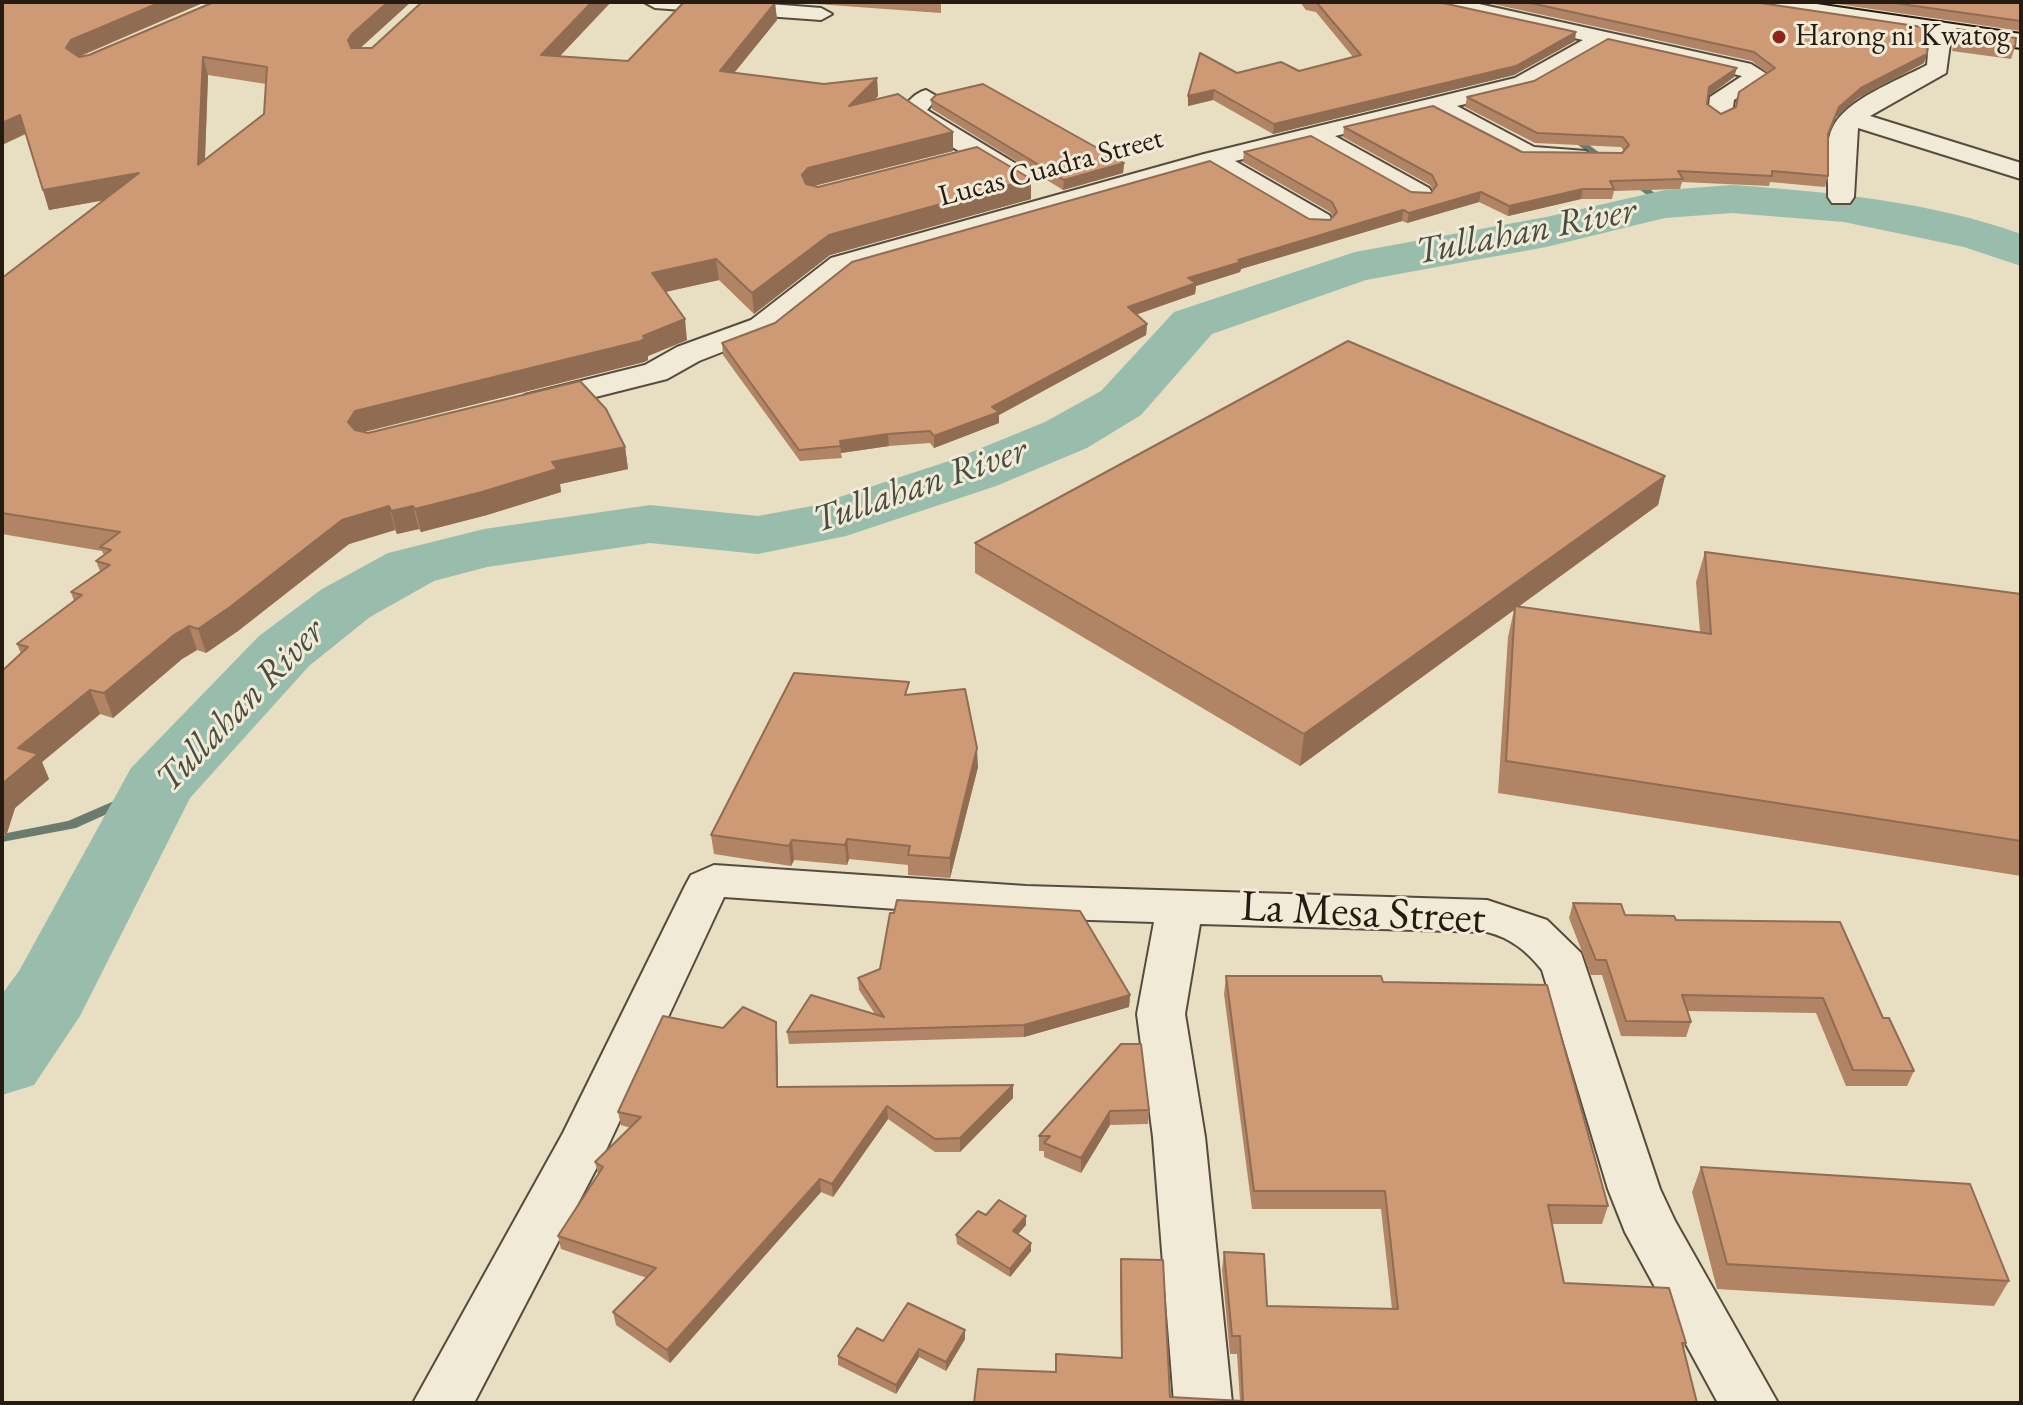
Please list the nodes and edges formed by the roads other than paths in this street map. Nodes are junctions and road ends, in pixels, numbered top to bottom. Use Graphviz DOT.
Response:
graph roads {
  1 [pos="655,2"];
  2 [pos="1441,2"];
  3 [pos="1754,2"];
  4 [pos="821,14"];
  5 [pos="1941,29"];
  6 [pos="1603,38"];
  7 [pos="2021,41"];
  8 [pos="926,97"];
  9 [pos="1434,104"];
  10 [pos="1720,114"];
  11 [pos="1850,118"];
  12 [pos="1314,135"];
  13 [pos="983,154"];
  14 [pos="1598,155"];
  15 [pos="1213,159"];
  16 [pos="946,163"];
  17 [pos="2021,171"];
  18 [pos="1420,194"];
  19 [pos="1841,197"];
  20 [pos="1058,201"];
  21 [pos="1319,221"];
  22 [pos="504,410"];
  23 [pos="1180,907"];
  24 [pos="442,1403"];
  25 [pos="1203,1403"];
  26 [pos="1749,1403"];
  1 -- 4 [label="street"];
  2 -- 6 [label="street"];
  3 -- 5 [label="main road"];
  5 -- 7 [label="main road"];
  5 -- 11 [label="street"];
  6 -- 9 [label="street, Lucas Cuadra Street"];
  6 -- 10 [label="street"];
  8 -- 13 [label="street"];
  9 -- 12 [label="street, Lucas Cuadra Street"];
  9 -- 14 [label="street"];
  11 -- 17 [label="street"];
  11 -- 19 [label="street"];
  12 -- 15 [label="street, Lucas Cuadra Street"];
  12 -- 18 [label="street"];
  13 -- 16 [label="street"];
  13 -- 20 [label="street"];
  15 -- 20 [label="street, Lucas Cuadra Street"];
  15 -- 21 [label="street"];
  20 -- 22 [label="street, Lucas Cuadra Street"];
  23 -- 24 [label="street, La Mesa Street"];
  23 -- 25 [label="street"];
  23 -- 26 [label="street, La Mesa Street"];
}
